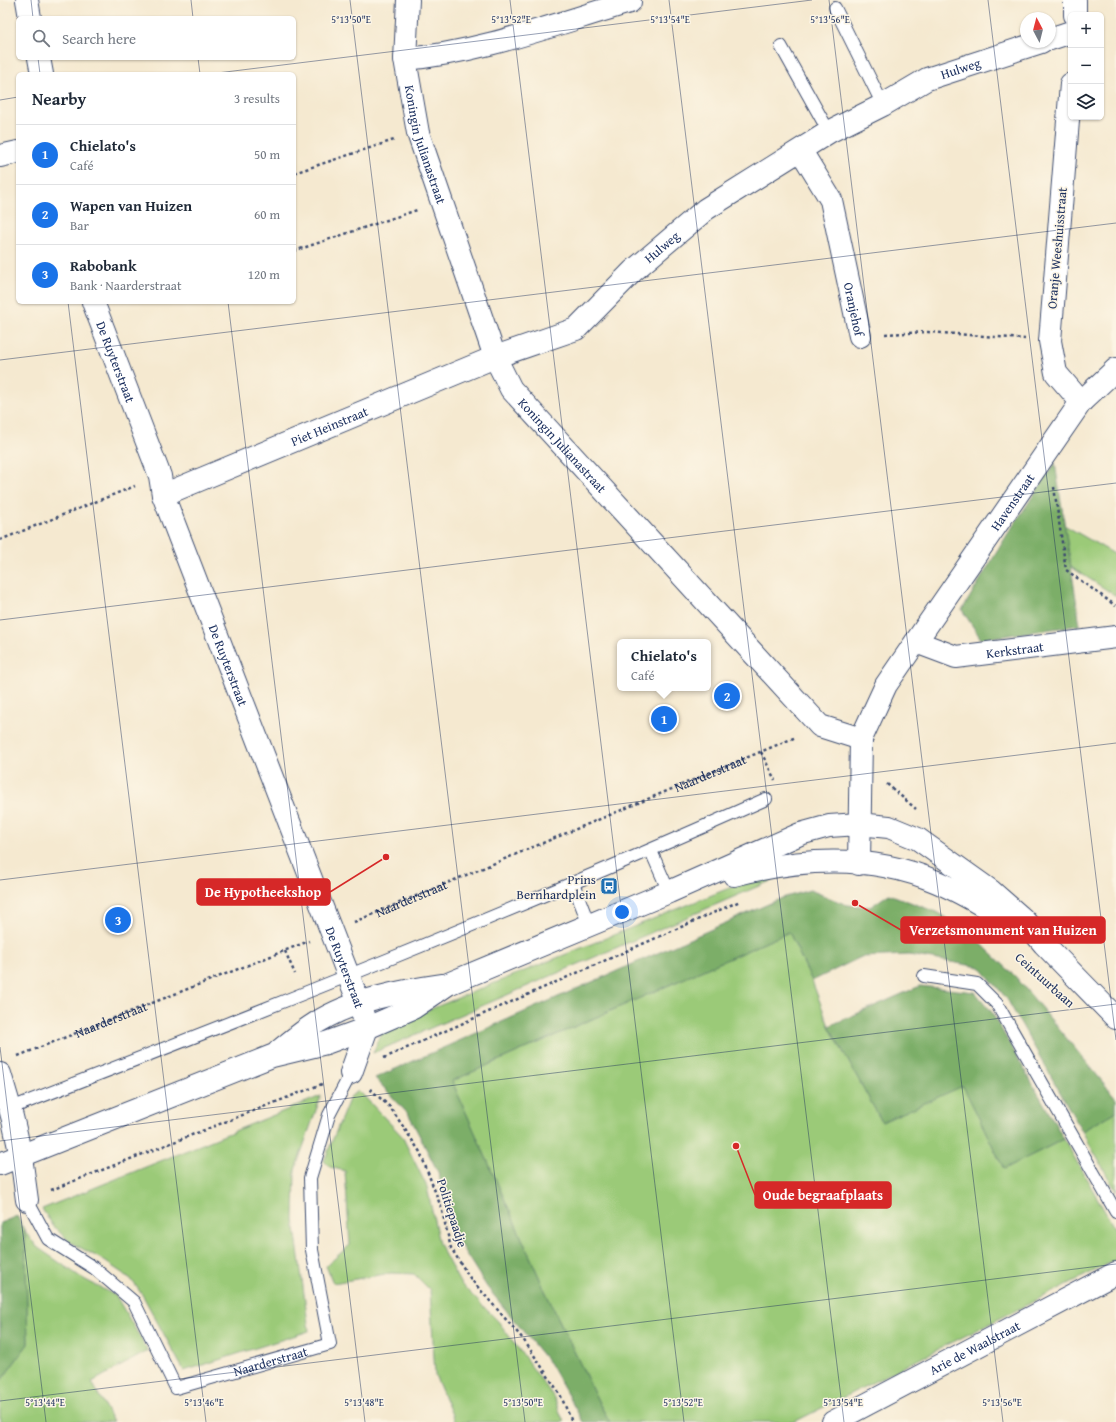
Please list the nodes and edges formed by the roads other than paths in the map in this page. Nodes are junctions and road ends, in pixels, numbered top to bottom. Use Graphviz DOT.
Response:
graph roads {
  1 [pos="27,0"];
  2 [pos="408,0"];
  3 [pos="1075,0"];
  4 [pos="630,2"];
  5 [pos="835,8"];
  6 [pos="1075,12"];
  7 [pos="30,16"];
  8 [pos="1068,33"];
  9 [pos="1056,37"];
  10 [pos="782,46"];
  11 [pos="1023,48"];
  12 [pos="406,59"];
  13 [pos="39,60"];
  14 [pos="42,72"];
  15 [pos="883,105"];
  16 [pos="1068,120"];
  17 [pos="829,132"];
  18 [pos="801,151"];
  19 [pos="16,152"];
  20 [pos="0,156"];
  21 [pos="95,304"];
  22 [pos="860,336"];
  23 [pos="495,357"];
  24 [pos="1116,369"];
  25 [pos="1081,402"];
  26 [pos="161,486"];
  27 [pos="1116,637"];
  28 [pos="916,642"];
  29 [pos="861,739"];
  30 [pos="766,799"];
  31 [pos="859,824"];
  32 [pos="651,851"];
  33 [pos="859,864"];
  34 [pos="573,883"];
  35 [pos="669,892"];
  36 [pos="589,925"];
  37 [pos="1044,944"];
  38 [pos="349,976"];
  39 [pos="924,976"];
  40 [pos="448,984"];
  41 [pos="359,1003"];
  42 [pos="1116,1018"];
  43 [pos="366,1028"];
  44 [pos="272,1056"];
  45 [pos="351,1072"];
  46 [pos="0,1074"];
  47 [pos="11,1108"];
  48 [pos="22,1156"];
  49 [pos="0,1164"];
  50 [pos="27,1200"];
  51 [pos="1116,1212"];
  52 [pos="1116,1273"];
  53 [pos="846,1419"];
  1 -- 7 [label="street"];
  2 -- 12 [label="street, Koningin Julianastraat"];
  3 -- 6 [label="street"];
  4 -- 12 [label="street"];
  5 -- 15 [label="lane"];
  8 -- 9 [label="street"];
  10 -- 17 [label="lane"];
  11 -- 15 [label="street, Hulweg"];
  12 -- 23 [label="street, Koningin Julianastraat"];
  13 -- 14 [label="street"];
  15 -- 17 [label="street, Hulweg"];
  16 -- 25 [label="street, Oranje Weeshuisstraat"];
  17 -- 18 [label="street, Hulweg"];
  18 -- 22 [label="street, Oranjehof"];
  18 -- 23 [label="street, Hulweg"];
  19 -- 20 [label="street"];
  21 -- 26 [label="street, De Ruyterstraat"];
  23 -- 26 [label="street, Piet Heinstraat"];
  23 -- 29 [label="street, Koningin Julianastraat"];
  24 -- 25 [label="street, Havenstraat"];
  25 -- 28 [label="street, Havenstraat"];
  26 -- 38 [label="street, De Ruyterstraat"];
  27 -- 28 [label="street, Kerkstraat"];
  28 -- 29 [label="street"];
  29 -- 31 [label="street"];
  30 -- 32 [label="lane"];
  31 -- 33 [label="street"];
  31 -- 35 [label="street"];
  31 -- 37 [label="street, Ceintuurbaan"];
  32 -- 34 [label="lane"];
  32 -- 35 [label="lane"];
  33 -- 35 [label="street"];
  33 -- 37 [label="street, Ceintuurbaan"];
  34 -- 36 [label="lane"];
  34 -- 38 [label="lane"];
  35 -- 36 [label="street"];
  36 -- 40 [label="street"];
  37 -- 42 [label="street, Ceintuurbaan"];
  38 -- 41 [label="street, De Ruyterstraat"];
  38 -- 47 [label="lane"];
  39 -- 51 [label="lane"];
  40 -- 41 [label="street"];
  40 -- 43 [label="street"];
  41 -- 43 [label="street, De Ruyterstraat"];
  41 -- 44 [label="street"];
  43 -- 44 [label="street"];
  43 -- 45 [label="street, Naarderstraat"];
  44 -- 48 [label="street"];
  45 -- 50 [label="lane, Naarderstraat"];
  46 -- 47 [label="street, Naarderstraat"];
  47 -- 48 [label="street, Naarderstraat"];
  48 -- 49 [label="street"];
  48 -- 50 [label="street, Naarderstraat"];
  52 -- 53 [label="street, Arie de Waalstraat"];
}
